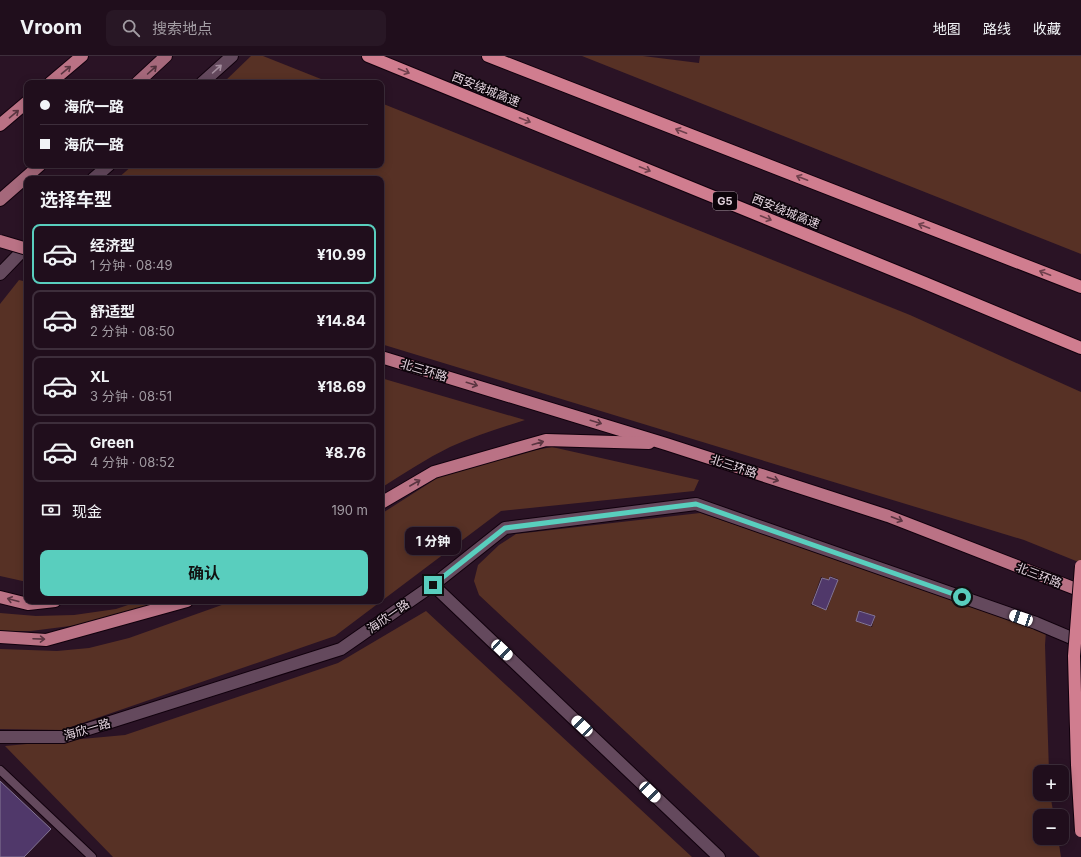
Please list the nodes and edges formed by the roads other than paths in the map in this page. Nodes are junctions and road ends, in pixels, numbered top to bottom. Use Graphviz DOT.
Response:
graph roads {
  1 [pos="82,56"];
  2 [pos="166,56"];
  3 [pos="232,56"];
  4 [pos="368,56"];
  5 [pos="488,56"];
  6 [pos="54,80"];
  7 [pos="140,80"];
  8 [pos="205,80"];
  9 [pos="24,105"];
  10 [pos="0,125"];
  11 [pos="37,168"];
  12 [pos="106,168"];
  13 [pos="27,176"];
  14 [pos="96,176"];
  15 [pos="24,179"];
  16 [pos="0,200"];
  17 [pos="0,241"];
  18 [pos="24,248"];
  19 [pos="24,249"];
  20 [pos="0,274"];
  21 [pos="1081,287"];
  22 [pos="1081,348"];
  23 [pos="384,358"];
  24 [pos="666,444"];
  25 [pos="384,501"];
  26 [pos="1081,566"];
  27 [pos="433,585"];
  28 [pos="1081,591"];
  29 [pos="0,597"];
  30 [pos="24,603"];
  31 [pos="176,604"];
  32 [pos="0,637"];
  33 [pos="1081,642"];
  34 [pos="0,737"];
  35 [pos="0,770"];
  36 [pos="1081,831"];
  37 [pos="92,857"];
  38 [pos="719,857"];
  6 -- 1 [label="highway, one-way"];
  7 -- 2 [label="main road, one-way"];
  8 -- 3 [label="street, one-way"];
  4 -- 22 [label="highway, 西安绕城高速 / G5, one-way"];
  21 -- 5 [label="highway, one-way"];
  10 -- 9 [label="highway, one-way"];
  11 -- 13 [label="main road"];
  12 -- 14 [label="street"];
  15 -- 16 [label="main road"];
  17 -- 18 [label="highway, bridge"];
  19 -- 20 [label="street"];
  23 -- 24 [label="highway, 北三环路, one-way"];
  25 -- 24 [label="highway, one-way"];
  24 -- 28 [label="highway, 北三环路, one-way"];
  26 -- 36 [label="highway, bridge"];
  27 -- 33 [label="street, 海欣一路"];
  27 -- 34 [label="street, 海欣一路"];
  27 -- 38 [label="street"];
  30 -- 29 [label="highway, one-way"];
  32 -- 31 [label="highway, one-way"];
  35 -- 37 [label="lane"];
}
